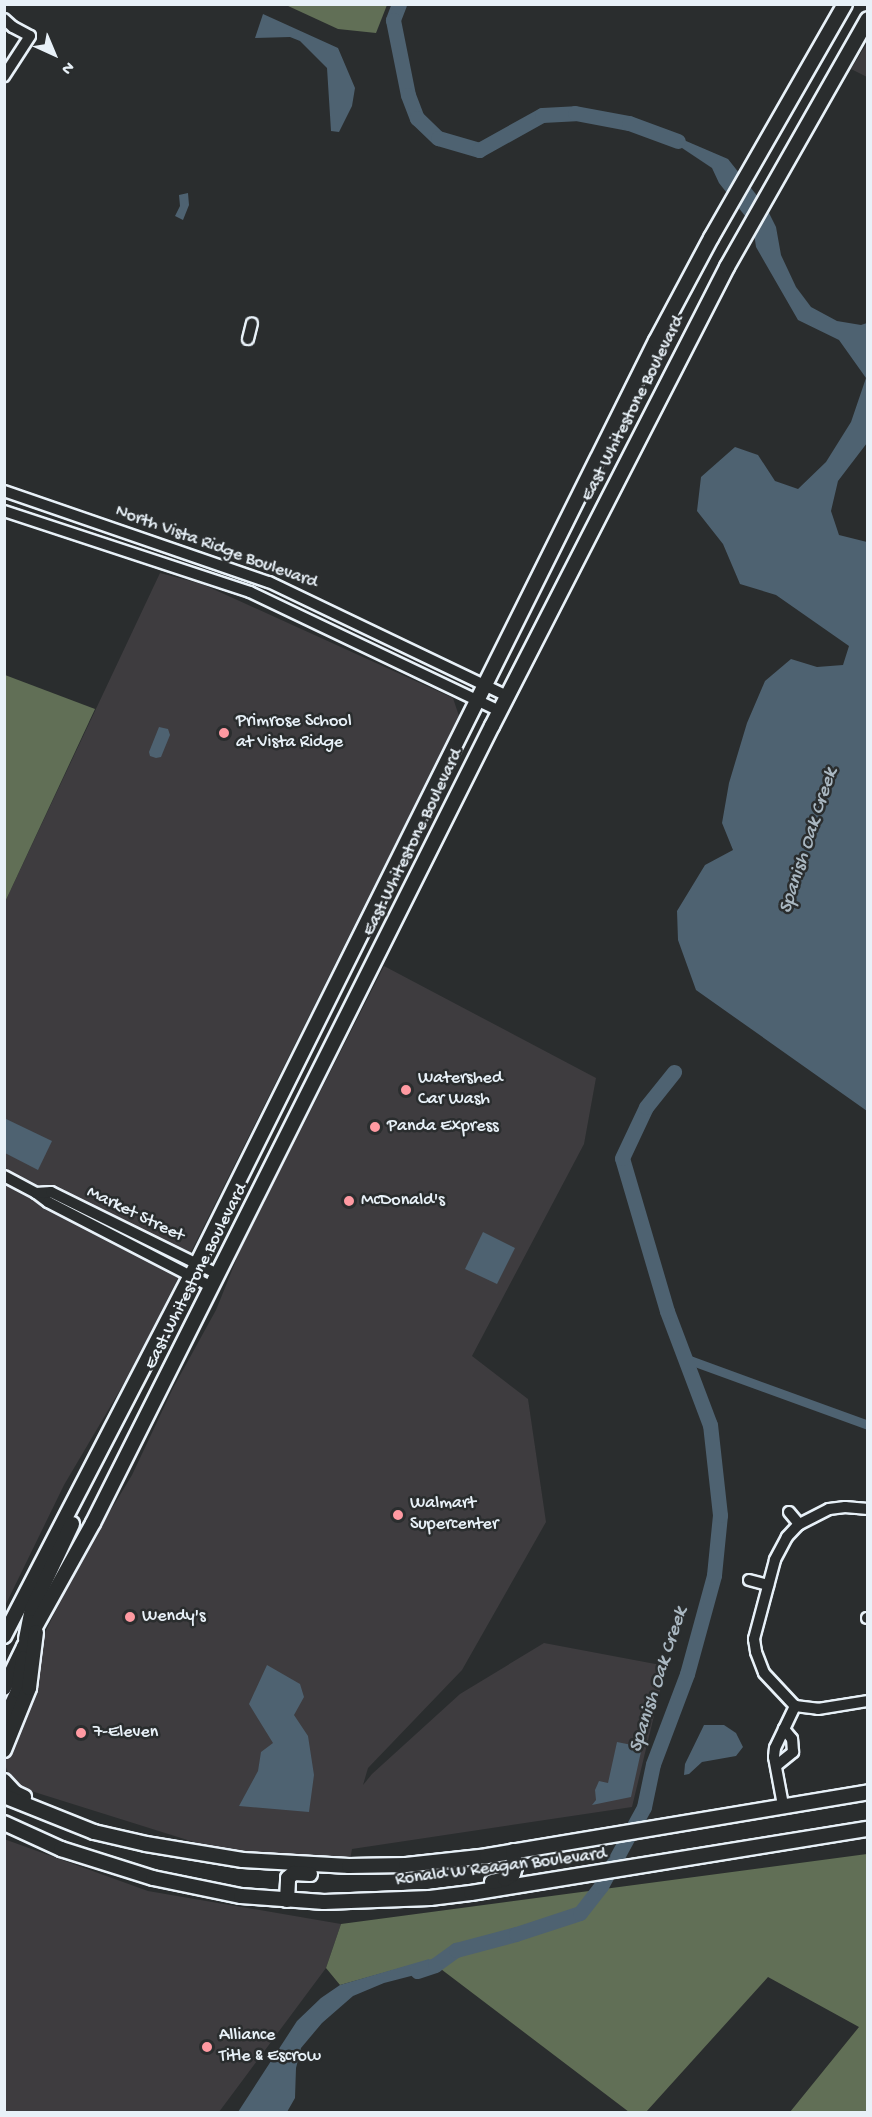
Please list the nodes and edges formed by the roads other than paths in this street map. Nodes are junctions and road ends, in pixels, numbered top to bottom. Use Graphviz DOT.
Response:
graph roads {
  1 [pos="845,4"];
  2 [pos="4,19"];
  3 [pos="867,19"];
  4 [pos="4,76"];
  5 [pos="252,323"];
  6 [pos="248,339"];
  7 [pos="4,491"];
  8 [pos="4,511"];
  9 [pos="483,685"];
  10 [pos="507,696"];
  11 [pos="477,700"];
  12 [pos="500,711"];
  13 [pos="4,1176"];
  14 [pos="36,1192"];
  15 [pos="197,1263"];
  16 [pos="190,1276"];
  17 [pos="215,1281"];
  18 [pos="119,1415"];
  19 [pos="867,1509"];
  20 [pos="789,1512"];
  21 [pos="799,1524"];
  22 [pos="749,1580"];
  23 [pos="768,1585"];
  24 [pos="37,1626"];
  25 [pos="4,1636"];
  26 [pos="24,1647"];
  27 [pos="4,1688"];
  28 [pos="867,1701"];
  29 [pos="795,1706"];
  30 [pos="4,1721"];
  31 [pos="784,1729"];
  32 [pos="4,1750"];
  33 [pos="777,1765"];
  34 [pos="4,1781"];
  35 [pos="867,1792"];
  36 [pos="4,1796"];
  37 [pos="783,1805"];
  38 [pos="58,1819"];
  39 [pos="4,1823"];
  40 [pos="867,1829"];
  41 [pos="513,1851"];
  42 [pos="487,1856"];
  43 [pos="287,1900"];
  44 [pos="359,1901"];
  1 -- 9 [label="main road, East Whitestone Boulevard"];
  2 -- 4 [label="street"];
  3 -- 10 [label="main road, East Whitestone Boulevard"];
  5 -- 6 [label="street"];
  7 -- 9 [label="street, North Vista Ridge Boulevard"];
  8 -- 11 [label="street, North Vista Ridge Boulevard"];
  9 -- 10 [label="street, North Vista Ridge Boulevard"];
  9 -- 11 [label="main road, East Whitestone Boulevard"];
  10 -- 12 [label="main road, East Whitestone Boulevard"];
  11 -- 12 [label="street, North Vista Ridge Boulevard"];
  11 -- 15 [label="main road, East Whitestone Boulevard"];
  12 -- 17 [label="main road, East Whitestone Boulevard"];
  13 -- 14 [label="street, Market Street"];
  14 -- 15 [label="street, Market Street"];
  14 -- 16 [label="street, Market Street"];
  15 -- 16 [label="main road, East Whitestone Boulevard"];
  15 -- 17 [label="street, Market Street"];
  16 -- 17 [label="street, Market Street"];
  16 -- 18 [label="main road, East Whitestone Boulevard"];
  17 -- 24 [label="main road, East Whitestone Boulevard"];
  18 -- 25 [label="main road, East Whitestone Boulevard"];
  18 -- 26 [label="main road"];
  19 -- 21 [label="street"];
  20 -- 21 [label="street"];
  21 -- 23 [label="street"];
  22 -- 23 [label="street"];
  23 -- 29 [label="street"];
  24 -- 26 [label="main road, East Whitestone Boulevard"];
  24 -- 32 [label="main road"];
  26 -- 27 [label="main road, East Whitestone Boulevard"];
  26 -- 30 [label="main road"];
  28 -- 29 [label="street"];
  29 -- 31 [label="street"];
  31 -- 33 [label="street"];
  31 -- 33 [label="street"];
  33 -- 37 [label="street"];
  34 -- 38 [label="main road"];
  35 -- 37 [label="main road, Ronald W Reagan Boulevard"];
  36 -- 38 [label="main road, Ronald W Reagan Boulevard"];
  37 -- 41 [label="main road, Ronald W Reagan Boulevard"];
  38 -- 42 [label="main road, Ronald W Reagan Boulevard"];
  39 -- 43 [label="main road, Ronald W Reagan Boulevard"];
  40 -- 44 [label="main road, Ronald W Reagan Boulevard"];
  41 -- 42 [label="main road, Ronald W Reagan Boulevard"];
  41 -- 44 [label="main road"];
  42 -- 43 [label="main road"];
  43 -- 44 [label="main road, Ronald W Reagan Boulevard"];
}
